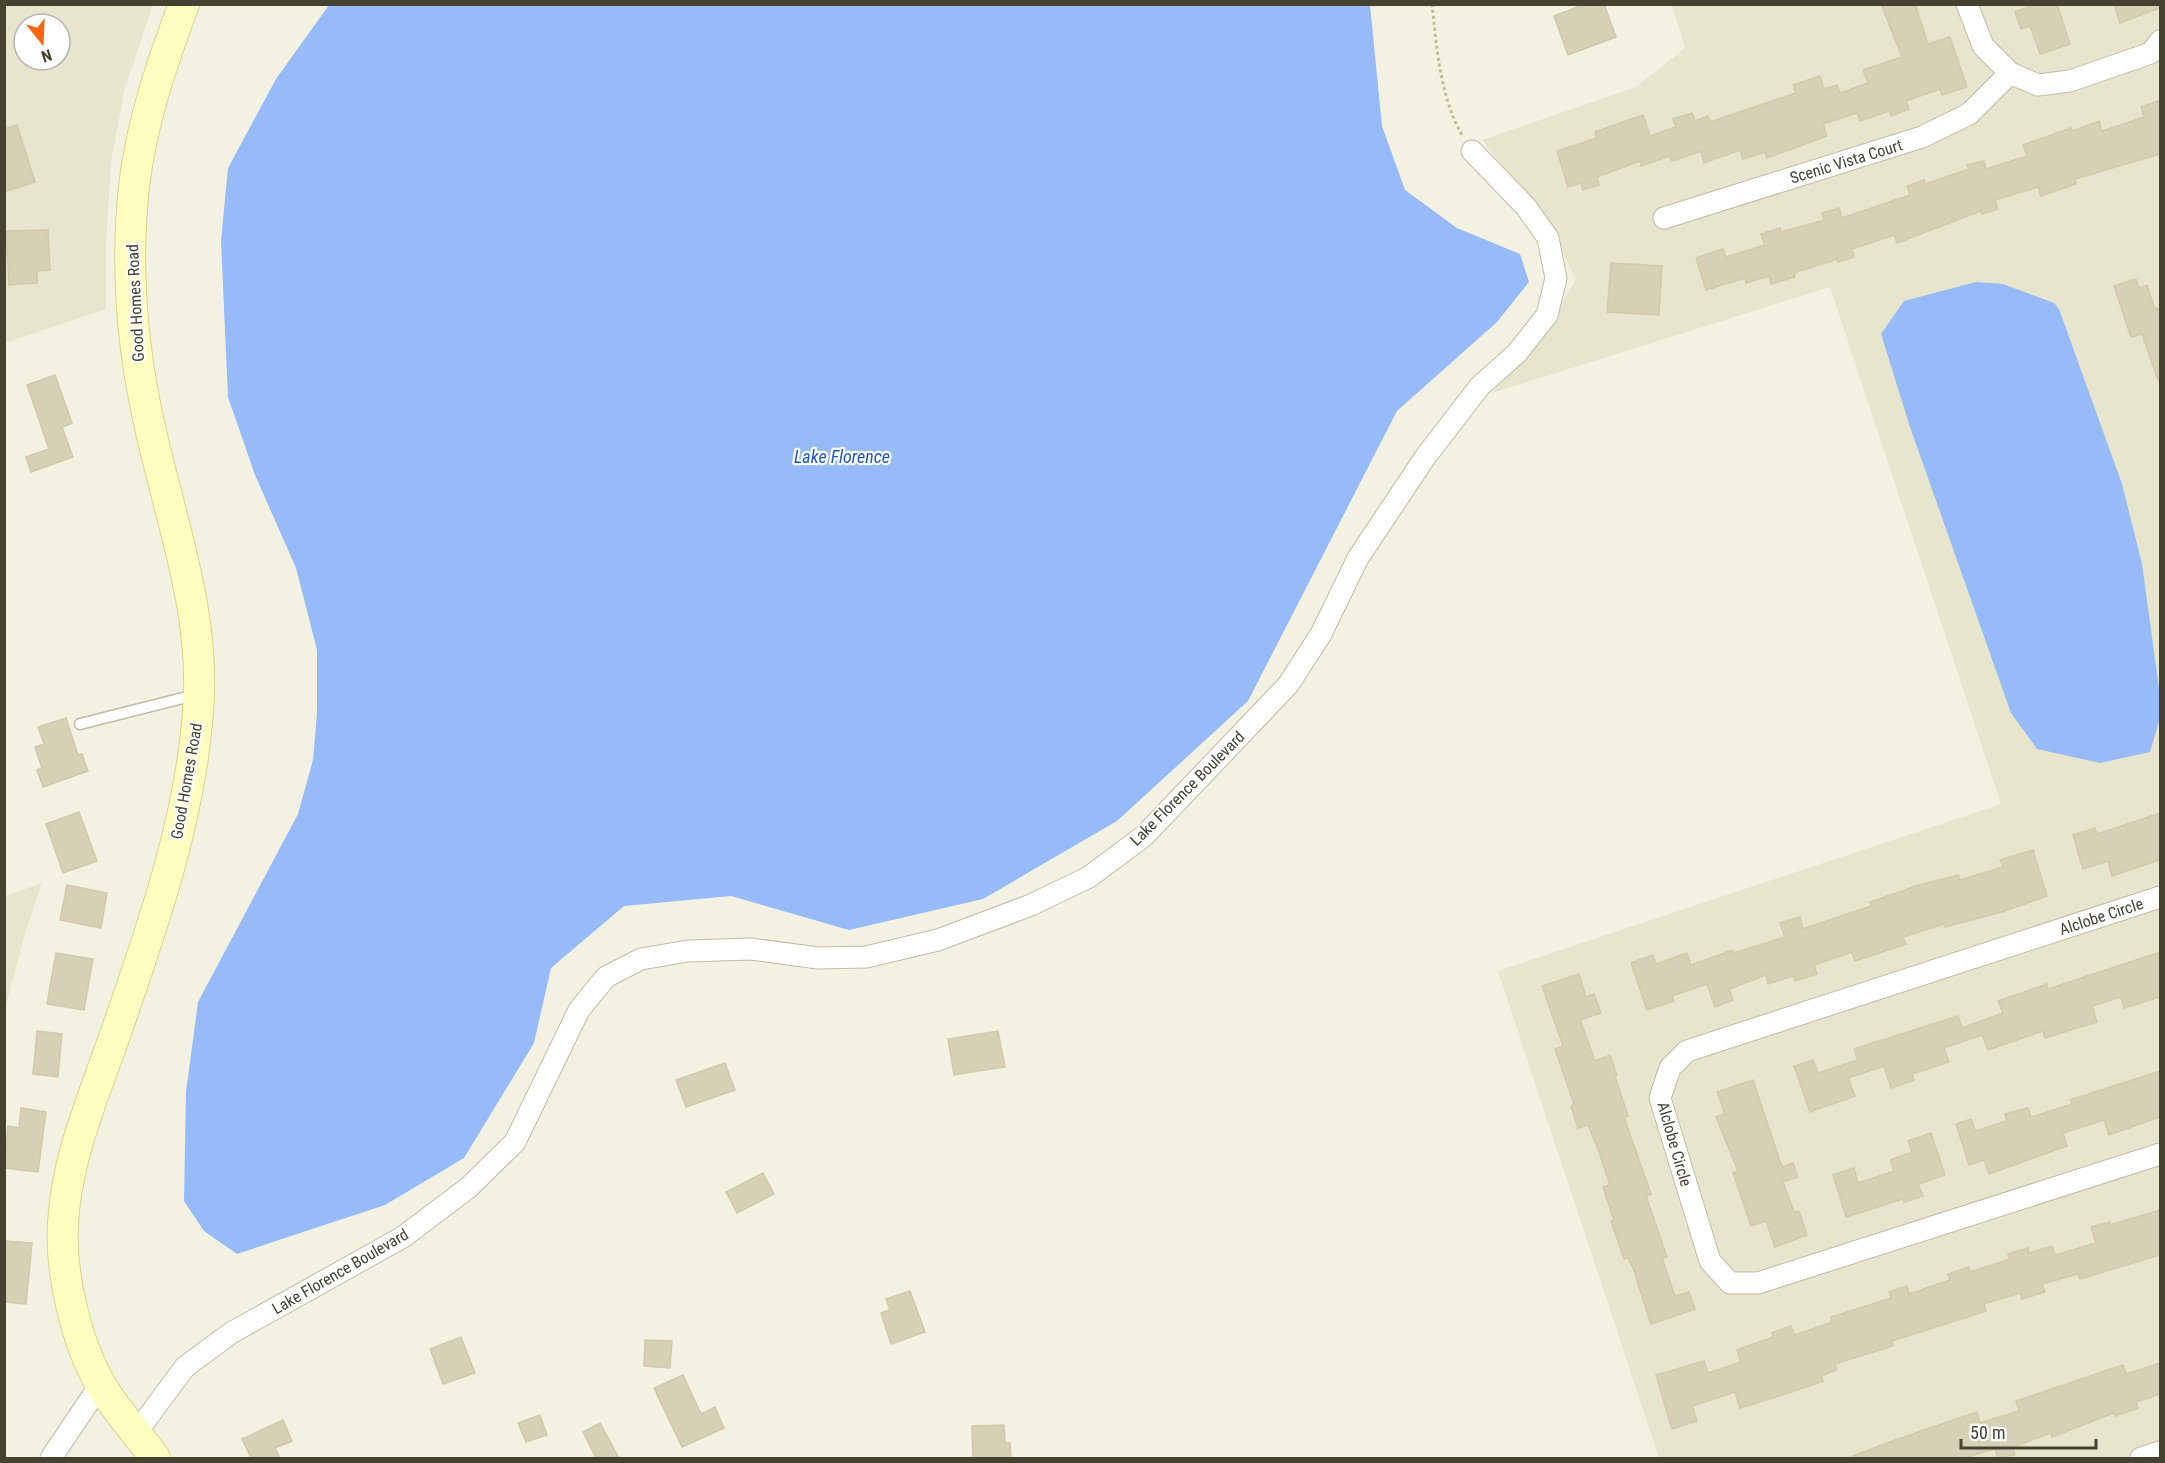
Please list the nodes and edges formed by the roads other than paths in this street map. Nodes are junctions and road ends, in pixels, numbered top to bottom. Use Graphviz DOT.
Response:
graph roads {
  1 [pos="184,4"];
  2 [pos="1967,4"];
  3 [pos="2160,41"];
  4 [pos="2010,73"];
  5 [pos="1472,151"];
  6 [pos="1664,218"];
  7 [pos="199,694"];
  8 [pos="80,724"];
  9 [pos="2160,897"];
  10 [pos="2160,1154"];
  11 [pos="100,1385"];
  12 [pos="136,1432"];
  13 [pos="2160,1452"];
  14 [pos="51,1458"];
  15 [pos="155,1458"];
  16 [pos="2141,1458"];
  1 -- 7 [label="street, Good Homes Road"];
  2 -- 4 [label="street"];
  3 -- 4 [label="street"];
  4 -- 6 [label="street, Scenic Vista Court"];
  5 -- 12 [label="street, Lake Florence Boulevard"];
  7 -- 8 [label="lane"];
  7 -- 11 [label="street, Good Homes Road"];
  9 -- 10 [label="street, Alclobe Circle"];
  11 -- 12 [label="street, Good Homes Road"];
  11 -- 14 [label="street"];
  12 -- 15 [label="street, Good Homes Road"];
  13 -- 16 [label="street"];
}
